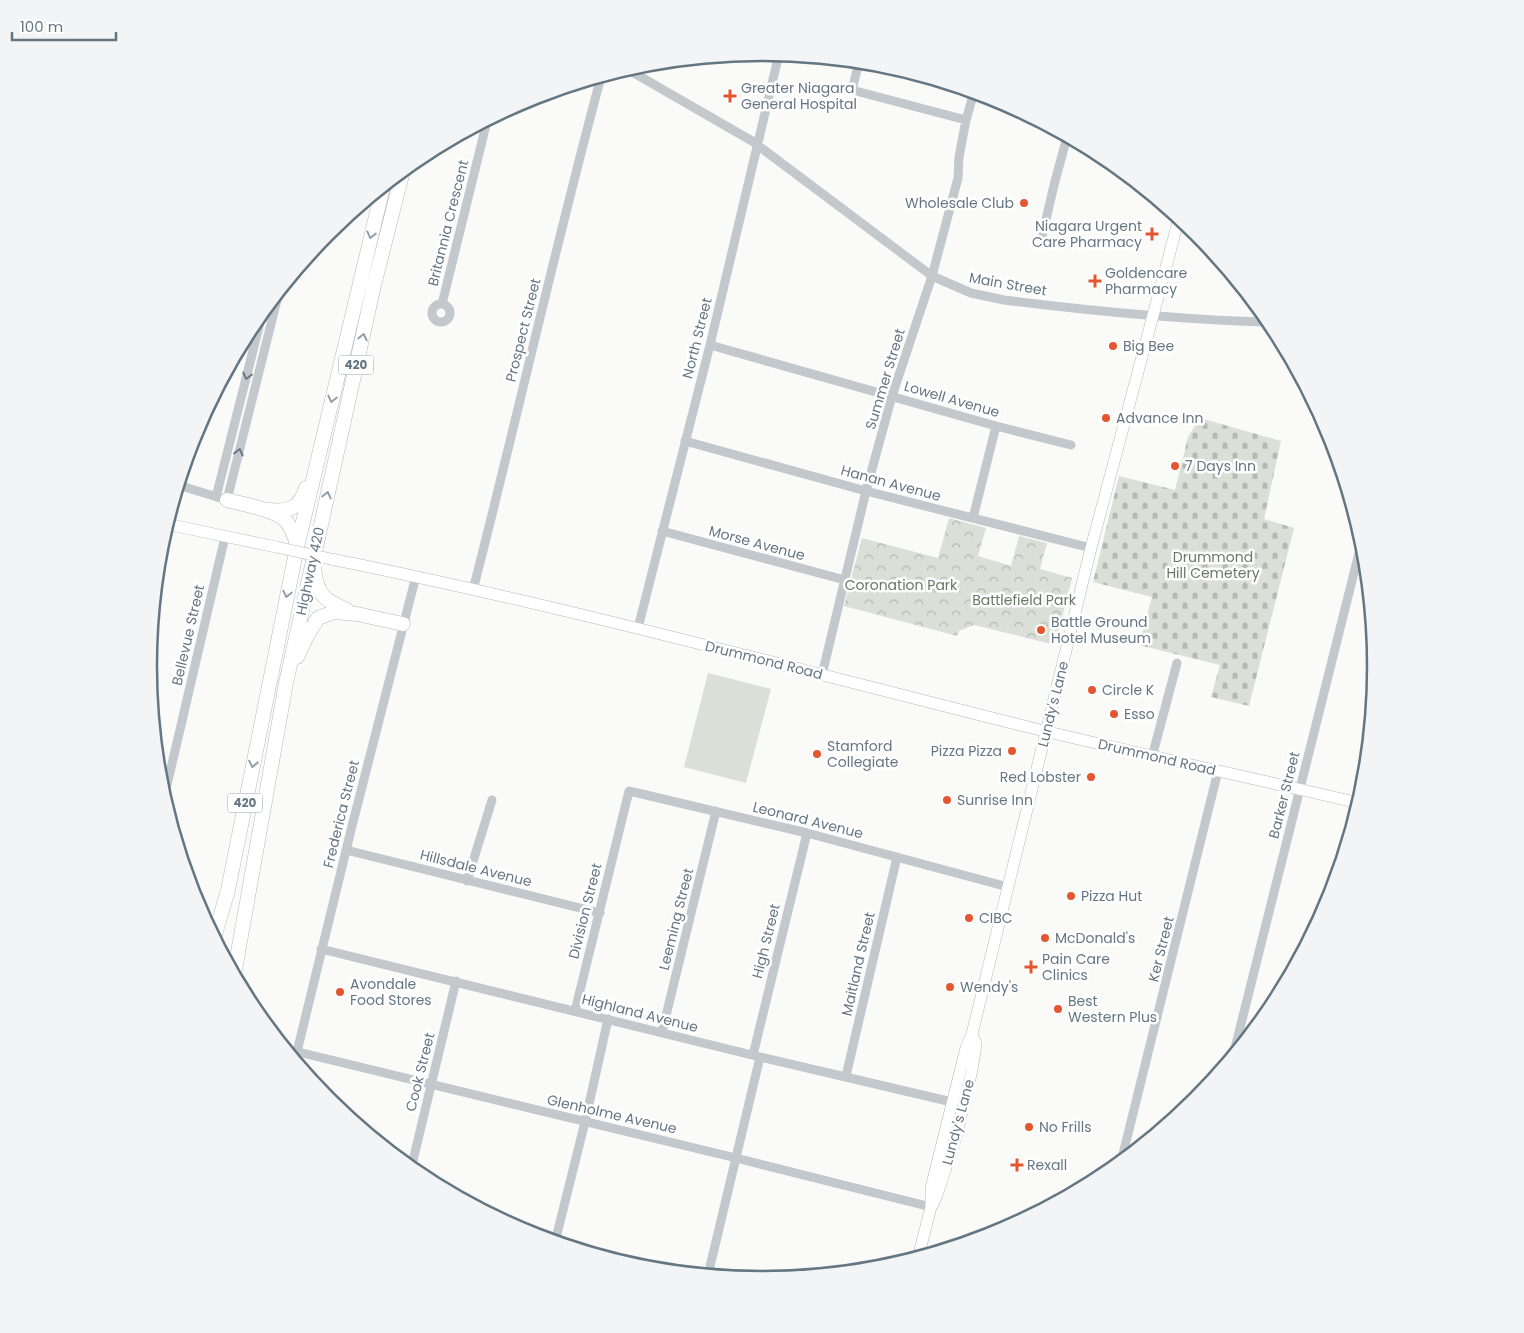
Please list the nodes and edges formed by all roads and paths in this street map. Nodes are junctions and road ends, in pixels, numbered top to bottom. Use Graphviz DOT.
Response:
graph roads {
  1 [pos="777,62"];
  2 [pos="858,69"];
  3 [pos="637,75"];
  4 [pos="599,84"];
  5 [pos="972,99"];
  6 [pos="966,120"];
  7 [pos="485,129"];
  8 [pos="1066,142"];
  9 [pos="757,145"];
  10 [pos="400,181"];
  11 [pos="381,197"];
  12 [pos="1177,226"];
  13 [pos="1042,236"];
  14 [pos="932,276"];
  15 [pos="442,304"];
  16 [pos="274,309"];
  17 [pos="1153,317"];
  18 [pos="1259,322"];
  19 [pos="259,331"];
  20 [pos="710,345"];
  21 [pos="892,396"];
  22 [pos="996,426"];
  23 [pos="685,441"];
  24 [pos="1071,445"];
  25 [pos="316,464"];
  26 [pos="184,487"];
  27 [pos="866,491"];
  28 [pos="221,498"];
  29 [pos="264,510"];
  30 [pos="973,518"];
  31 [pos="173,525"];
  32 [pos="662,532"];
  33 [pos="225,537"];
  34 [pos="297,546"];
  35 [pos="1091,548"];
  36 [pos="1358,559"];
  37 [pos="312,560"];
  38 [pos="416,576"];
  39 [pos="845,580"];
  40 [pos="473,590"];
  41 [pos="357,614"];
  42 [pos="403,624"];
  43 [pos="638,628"];
  44 [pos="1177,663"];
  45 [pos="822,675"];
  46 [pos="286,683"];
  47 [pos="1046,731"];
  48 [pos="1152,757"];
  49 [pos="1218,771"];
  50 [pos="168,783"];
  51 [pos="1299,789"];
  52 [pos="492,800"];
  53 [pos="1352,801"];
  54 [pos="716,811"];
  55 [pos="621,818"];
  56 [pos="807,833"];
  57 [pos="346,850"];
  58 [pos="256,852"];
  59 [pos="897,858"];
  60 [pos="467,880"];
  61 [pos="1008,887"];
  62 [pos="600,913"];
  63 [pos="217,930"];
  64 [pos="321,949"];
  65 [pos="231,957"];
  66 [pos="236,965"];
  67 [pos="456,981"];
  68 [pos="575,1011"];
  69 [pos="608,1019"];
  70 [pos="662,1032"];
  71 [pos="972,1034"];
  72 [pos="1237,1042"];
  73 [pos="296,1052"];
  74 [pos="757,1056"];
  75 [pos="300,1057"];
  76 [pos="846,1076"];
  77 [pos="431,1085"];
  78 [pos="952,1102"];
  79 [pos="585,1122"];
  80 [pos="1124,1152"];
  81 [pos="736,1158"];
  82 [pos="413,1161"];
  83 [pos="931,1207"];
  84 [pos="556,1236"];
  85 [pos="920,1251"];
  86 [pos="709,1269"];
  1 -- 9 [label="street, North Street"];
  2 -- 6 [label="street"];
  3 -- 9 [label="street, Main Street"];
  4 -- 40 [label="street, Prospect Street"];
  5 -- 6 [label="street, Summer Street"];
  6 -- 14 [label="street, Summer Street"];
  7 -- 15 [label="street, Britannia Crescent"];
  8 -- 13 [label="street"];
  9 -- 14 [label="street, Main Street"];
  9 -- 20 [label="street, North Street"];
  37 -- 10 [label="highway, Highway 420 / 420, one-way"];
  11 -- 25 [label="highway, Highway 420 / 420, one-way"];
  12 -- 17 [label="main road, Lundy's Lane"];
  14 -- 17 [label="street, Main Street"];
  14 -- 21 [label="street, Summer Street"];
  28 -- 16 [label="street, one-way"];
  17 -- 18 [label="street, Main Street"];
  17 -- 35 [label="main road, Lundy's Lane"];
  19 -- 28 [label="street, one-way"];
  20 -- 21 [label="street, Lowell Avenue"];
  20 -- 23 [label="street, North Street"];
  21 -- 22 [label="street, Lowell Avenue"];
  21 -- 27 [label="street, Summer Street"];
  22 -- 24 [label="street, Lowell Avenue"];
  22 -- 30 [label="street"];
  23 -- 27 [label="street, Hanan Avenue"];
  23 -- 32 [label="street, North Street"];
  25 -- 29 [label="highway"];
  25 -- 34 [label="highway, Highway 420 / 420"];
  26 -- 28 [label="street"];
  27 -- 30 [label="street, Hanan Avenue"];
  27 -- 39 [label="street, Summer Street"];
  28 -- 29 [label="highway"];
  29 -- 34 [label="highway"];
  30 -- 35 [label="street, Hanan Avenue"];
  31 -- 33 [label="main road, Drummond Road"];
  32 -- 39 [label="street, Morse Avenue"];
  32 -- 43 [label="street, North Street"];
  33 -- 38 [label="main road, Drummond Road, bridge"];
  33 -- 50 [label="street, Bellevue Street"];
  34 -- 63 [label="highway, Highway 420 / 420, one-way"];
  35 -- 47 [label="main road, Lundy's Lane"];
  36 -- 51 [label="street, Barker Street"];
  37 -- 41 [label="highway"];
  37 -- 46 [label="highway, Highway 420 / 420"];
  38 -- 40 [label="main road, Drummond Road"];
  38 -- 42 [label="street, Frederica Street"];
  39 -- 45 [label="street, Summer Street"];
  40 -- 43 [label="main road, Drummond Road"];
  41 -- 42 [label="highway"];
  41 -- 46 [label="highway"];
  42 -- 57 [label="street, Frederica Street"];
  43 -- 45 [label="main road, Drummond Road"];
  44 -- 48 [label="street"];
  45 -- 47 [label="main road, Drummond Road"];
  46 -- 58 [label="highway, Highway 420 / 420"];
  47 -- 48 [label="main road, Drummond Road"];
  47 -- 61 [label="main road, Lundy's Lane"];
  48 -- 49 [label="main road, Drummond Road"];
  49 -- 51 [label="main road, Drummond Road"];
  49 -- 80 [label="street, Ker Street"];
  51 -- 53 [label="main road, Drummond Road"];
  51 -- 72 [label="street, Barker Street"];
  52 -- 60 [label="street"];
  54 -- 55 [label="street, Leonard Avenue"];
  54 -- 56 [label="street, Leonard Avenue"];
  54 -- 70 [label="street, Leeming Street"];
  55 -- 62 [label="street, Division Street"];
  56 -- 59 [label="street, Leonard Avenue"];
  56 -- 74 [label="street, High Street"];
  57 -- 60 [label="street, Hillsdale Avenue"];
  57 -- 64 [label="street, Frederica Street"];
  58 -- 65 [label="highway"];
  58 -- 66 [label="highway, Highway 420 / 420"];
  59 -- 61 [label="street, Leonard Avenue"];
  59 -- 76 [label="street, Maitland Street"];
  60 -- 62 [label="street, Hillsdale Avenue"];
  61 -- 71 [label="main road, Lundy's Lane"];
  62 -- 68 [label="street, Division Street"];
  64 -- 67 [label="street, Highland Avenue"];
  64 -- 73 [label="street, Frederica Street"];
  67 -- 68 [label="street, Highland Avenue"];
  67 -- 77 [label="street, Cook Street"];
  68 -- 69 [label="street, Highland Avenue"];
  69 -- 70 [label="street, Highland Avenue"];
  69 -- 79 [label="street"];
  70 -- 74 [label="street, Highland Avenue"];
  71 -- 78 [label="main road, Lundy's Lane"];
  71 -- 83 [label="main road, Lundy's Lane"];
  74 -- 76 [label="street, Highland Avenue"];
  74 -- 81 [label="street, High Street"];
  75 -- 77 [label="street, Glenholme Avenue"];
  76 -- 78 [label="street, Highland Avenue"];
  77 -- 79 [label="street, Glenholme Avenue"];
  77 -- 82 [label="street, Cook Street"];
  78 -- 83 [label="main road, Lundy's Lane"];
  79 -- 81 [label="street, Glenholme Avenue"];
  79 -- 84 [label="street"];
  81 -- 83 [label="street, Glenholme Avenue"];
  81 -- 86 [label="street, High Street"];
  83 -- 85 [label="main road, Lundy's Lane"];
}
